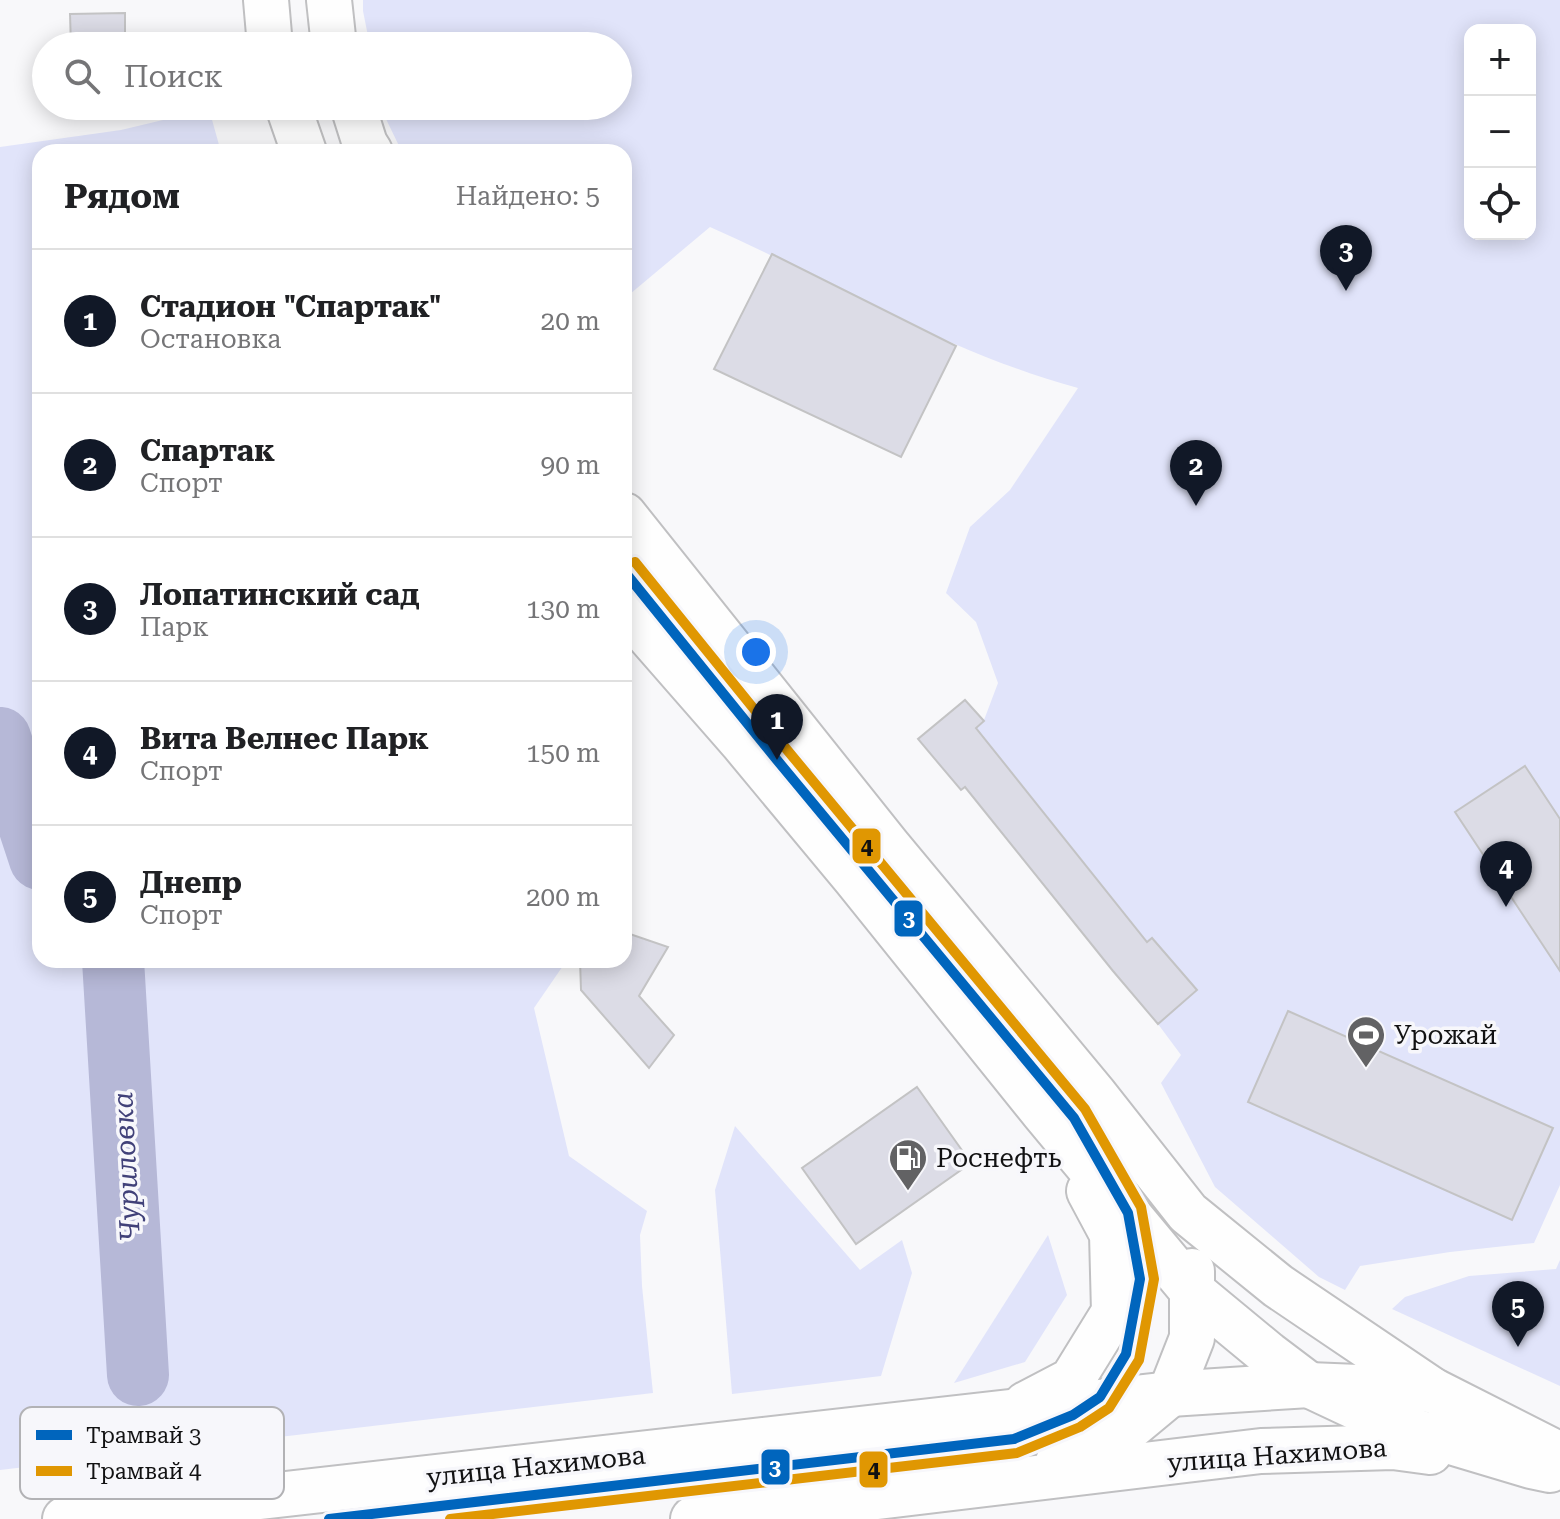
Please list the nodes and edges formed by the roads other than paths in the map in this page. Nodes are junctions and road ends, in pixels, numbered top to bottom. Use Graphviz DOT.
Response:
graph roads {
  1 [pos="266,0"];
  2 [pos="329,0"];
  3 [pos="269,32"];
  4 [pos="332,32"];
  5 [pos="293,120"];
  6 [pos="357,120"];
  7 [pos="301,144"];
  8 [pos="365,144"];
  9 [pos="632,525"];
  10 [pos="632,616"];
  11 [pos="1044,1113"];
  12 [pos="1188,1213"];
  13 [pos="1193,1292"];
  14 [pos="1309,1385"];
  15 [pos="1432,1390"];
  16 [pos="1170,1394"];
  17 [pos="1007,1414"];
  18 [pos="1550,1464"];
  19 [pos="1023,1478"];
  20 [pos="284,1495"];
  21 [pos="244,1499"];
  22 [pos="65,1519"];
  23 [pos="693,1519"];
  1 -- 3 [label="main road"];
  2 -- 4 [label="main road"];
  5 -- 7 [label="main road"];
  6 -- 8 [label="main road"];
  9 -- 12 [label="main road"];
  10 -- 11 [label="main road"];
  11 -- 13 [label="main road"];
  11 -- 17 [label="main road, улица Нахимова"];
  12 -- 13 [label="main road, улица Нахимова"];
  12 -- 15 [label="main road"];
  13 -- 14 [label="main road"];
  13 -- 16 [label="main road, улица Нахимова"];
  14 -- 15 [label="main road, улица Нахимова"];
  14 -- 16 [label="main road, улица Нахимова"];
  14 -- 18 [label="main road"];
  15 -- 18 [label="main road"];
  16 -- 17 [label="main road, улица Нахимова"];
  16 -- 19 [label="main road, улица Нахимова"];
  17 -- 20 [label="main road, улица Нахимова"];
  18 -- 19 [label="main road, улица Нахимова"];
  19 -- 23 [label="main road, улица Нахимова"];
  21 -- 22 [label="main road, улица Нахимова"];
}
